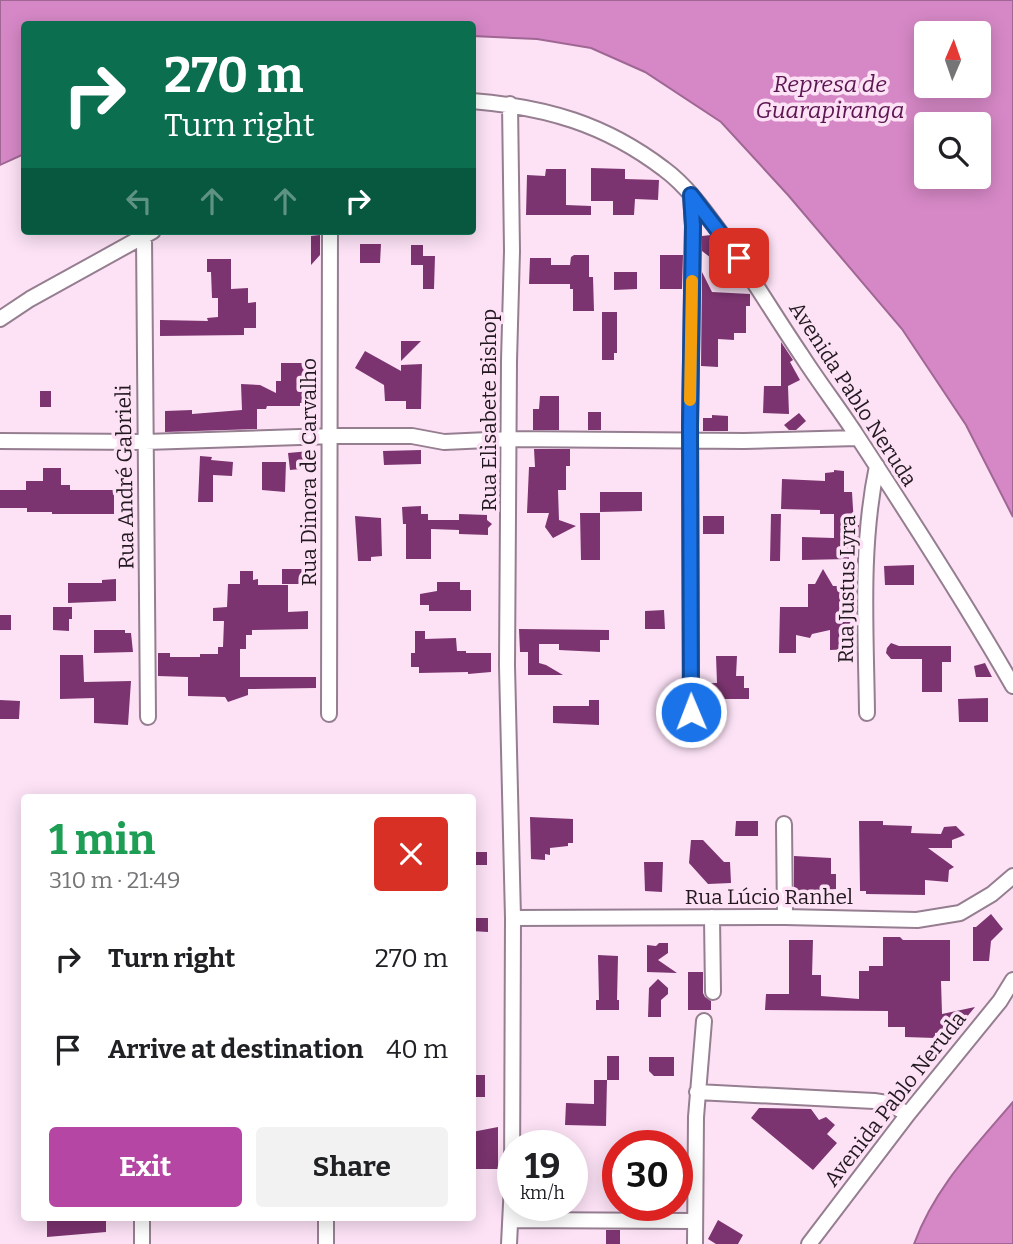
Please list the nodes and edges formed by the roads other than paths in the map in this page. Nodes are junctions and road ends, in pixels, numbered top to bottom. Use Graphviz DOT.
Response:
graph roads {
  1 [pos="476,101"];
  2 [pos="510,104"];
  3 [pos="691,195"];
  4 [pos="146,235"];
  5 [pos="148,235"];
  6 [pos="330,235"];
  7 [pos="0,319"];
  8 [pos="331,436"];
  9 [pos="858,438"];
  10 [pos="510,439"];
  11 [pos="690,440"];
  12 [pos="0,441"];
  13 [pos="145,442"];
  14 [pos="877,467"];
  15 [pos="1013,686"];
  16 [pos="691,712"];
  17 [pos="867,713"];
  18 [pos="329,714"];
  19 [pos="148,717"];
  20 [pos="784,824"];
  21 [pos="1013,876"];
  22 [pos="712,917"];
  23 [pos="785,917"];
  24 [pos="513,918"];
  25 [pos="1013,980"];
  26 [pos="713,992"];
  27 [pos="704,1021"];
  28 [pos="697,1092"];
  29 [pos="908,1114"];
  30 [pos="680,1116"];
  31 [pos="696,1117"];
  32 [pos="512,1130"];
  33 [pos="588,1220"];
  34 [pos="142,1221"];
  35 [pos="326,1221"];
  36 [pos="511,1221"];
  37 [pos="695,1221"];
  38 [pos="142,1244"];
  39 [pos="326,1244"];
  40 [pos="509,1244"];
  41 [pos="695,1244"];
  42 [pos="809,1244"];
  1 -- 2 [label="street, Avenida Pablo Neruda"];
  2 -- 3 [label="street, Avenida Pablo Neruda"];
  2 -- 10 [label="street, Rua Elisabete Bishop"];
  3 -- 9 [label="street, Avenida Pablo Neruda"];
  3 -- 11 [label="street"];
  4 -- 7 [label="street"];
  5 -- 13 [label="street, Rua André Gabrieli"];
  6 -- 8 [label="street, Rua Dinora de Carvalho"];
  8 -- 10 [label="street"];
  8 -- 13 [label="street"];
  8 -- 18 [label="street, Rua Dinora de Carvalho"];
  9 -- 11 [label="street"];
  9 -- 14 [label="street, Avenida Pablo Neruda"];
  10 -- 11 [label="street"];
  10 -- 24 [label="street, Rua Elisabete Bishop"];
  11 -- 16 [label="street"];
  12 -- 13 [label="street"];
  13 -- 19 [label="street, Rua André Gabrieli"];
  14 -- 15 [label="street, Avenida Pablo Neruda"];
  14 -- 17 [label="street, Rua Justus Lyra"];
  20 -- 23 [label="street"];
  21 -- 23 [label="street, Rua Lúcio Ranhel"];
  22 -- 23 [label="street, Rua Lúcio Ranhel"];
  22 -- 24 [label="street, Rua Lúcio Ranhel"];
  22 -- 26 [label="street"];
  24 -- 32 [label="street, Rua Elisabete Bishop"];
  25 -- 29 [label="street, Avenida Pablo Neruda"];
  27 -- 28 [label="street"];
  28 -- 29 [label="street"];
  28 -- 31 [label="street"];
  29 -- 42 [label="street, Avenida Pablo Neruda"];
  30 -- 31 [label="street"];
  31 -- 37 [label="street"];
  33 -- 37 [label="street"];
  34 -- 38 [label="street"];
  35 -- 39 [label="street"];
  36 -- 40 [label="street, Rua Elisabete Bishop"];
  37 -- 41 [label="street"];
}
